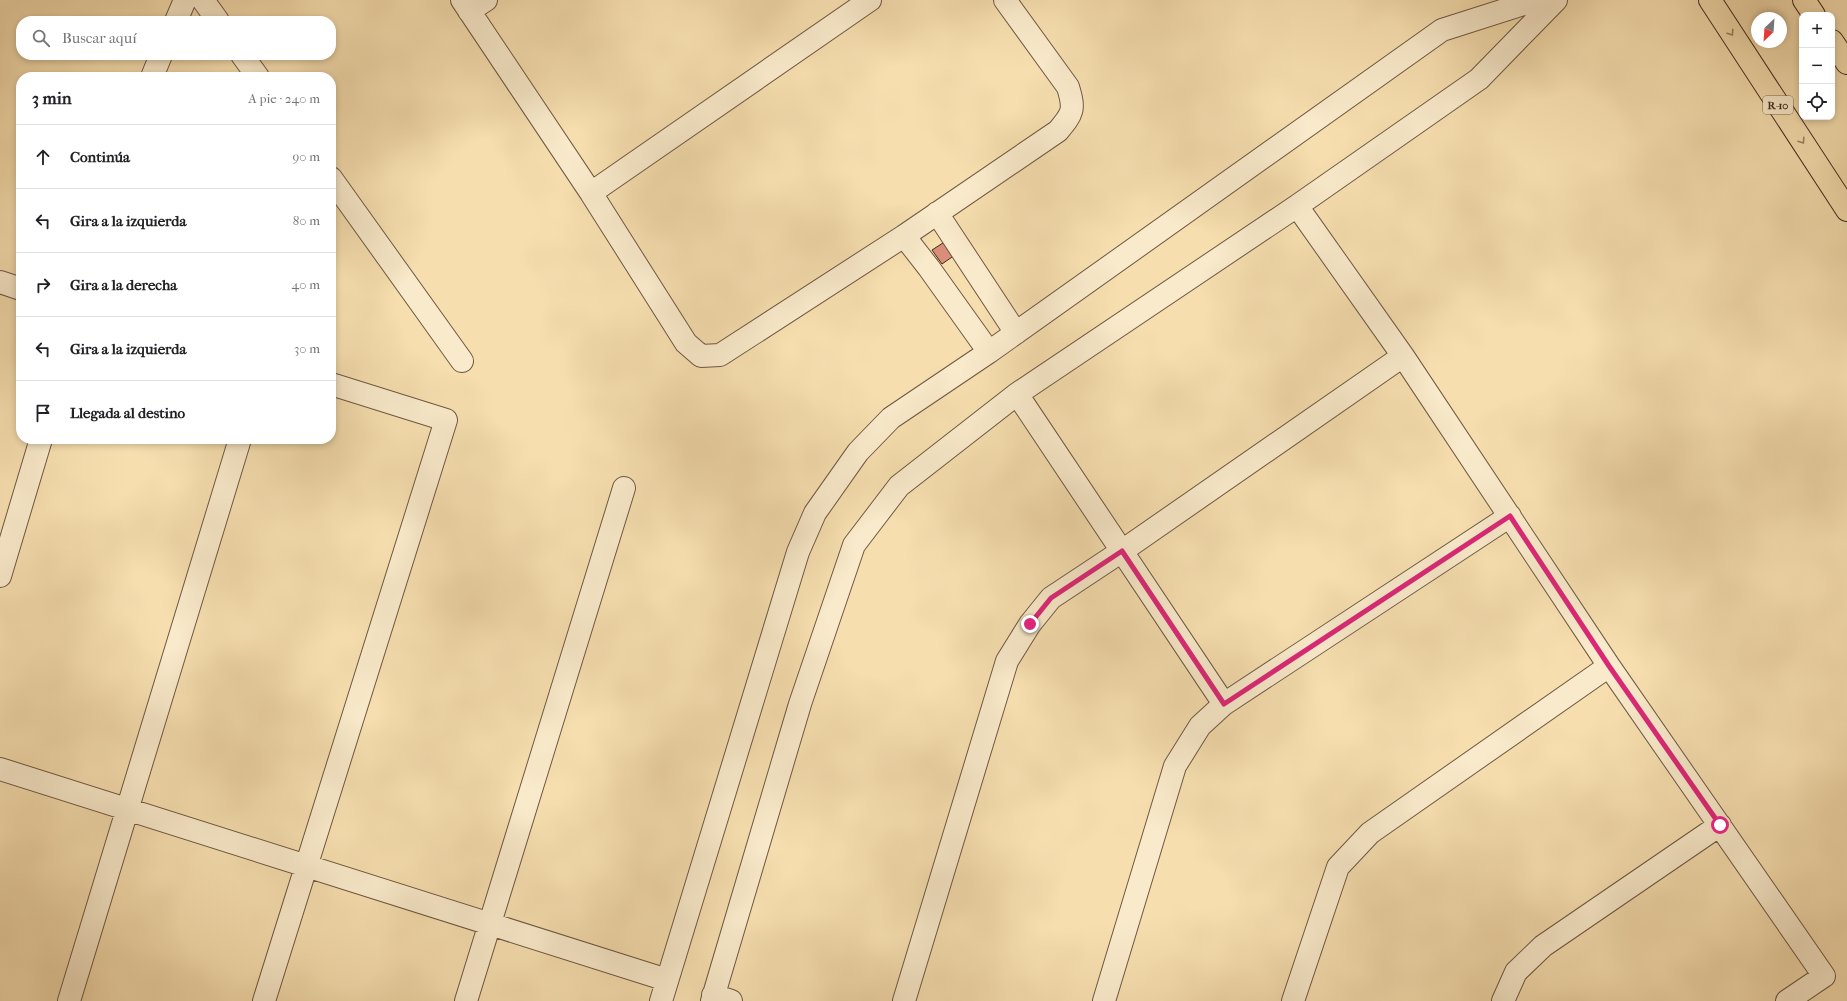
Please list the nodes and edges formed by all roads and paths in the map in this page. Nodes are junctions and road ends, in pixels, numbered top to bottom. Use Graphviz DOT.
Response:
graph roads {
  1 [pos="185,0"];
  2 [pos="203,0"];
  3 [pos="870,0"];
  4 [pos="1005,0"];
  5 [pos="1536,0"];
  6 [pos="1556,0"];
  7 [pos="1710,0"];
  8 [pos="1804,0"];
  9 [pos="472,4"];
  10 [pos="1812,12"];
  11 [pos="178,16"];
  12 [pos="214,16"];
  13 [pos="1835,45"];
  14 [pos="159,60"];
  15 [pos="246,60"];
  16 [pos="1847,63"];
  17 [pos="154,72"];
  18 [pos="254,72"];
  19 [pos="336,185"];
  20 [pos="591,193"];
  21 [pos="1297,206"];
  22 [pos="1847,210"];
  23 [pos="937,213"];
  24 [pos="904,236"];
  25 [pos="0,282"];
  26 [pos="16,287"];
  27 [pos="1016,333"];
  28 [pos="989,352"];
  29 [pos="1403,356"];
  30 [pos="462,361"];
  31 [pos="336,386"];
  32 [pos="1017,394"];
  33 [pos="40,444"];
  34 [pos="238,444"];
  35 [pos="624,488"];
  36 [pos="1510,516"];
  37 [pos="1122,551"];
  38 [pos="0,576"];
  39 [pos="1609,666"];
  40 [pos="1224,704"];
  41 [pos="0,769"];
  42 [pos="127,809"];
  43 [pos="1720,825"];
  44 [pos="306,866"];
  45 [pos="490,924"];
  46 [pos="667,980"];
  47 [pos="719,999"];
  48 [pos="69,1001"];
  49 [pos="264,1001"];
  50 [pos="466,1001"];
  51 [pos="660,1001"];
  52 [pos="904,1001"];
  53 [pos="1104,1001"];
  54 [pos="1293,1001"];
  55 [pos="1503,1001"];
  56 [pos="1787,1001"];
  1 -- 11 [label="street"];
  2 -- 12 [label="street"];
  3 -- 20 [label="street"];
  4 -- 23 [label="street"];
  5 -- 27 [label="street"];
  6 -- 21 [label="street"];
  7 -- 22 [label="main road, R-10, one-way"];
  8 -- 10 [label="main road"];
  9 -- 20 [label="street"];
  13 -- 16 [label="main road"];
  14 -- 17 [label="street"];
  15 -- 18 [label="street"];
  19 -- 30 [label="street"];
  20 -- 24 [label="street"];
  21 -- 29 [label="street"];
  21 -- 32 [label="street"];
  23 -- 24 [label="street"];
  23 -- 27 [label="street"];
  24 -- 28 [label="street"];
  25 -- 26 [label="street"];
  27 -- 28 [label="street"];
  28 -- 46 [label="street"];
  29 -- 36 [label="street"];
  29 -- 37 [label="street"];
  31 -- 44 [label="street"];
  32 -- 37 [label="street"];
  32 -- 47 [label="street"];
  33 -- 38 [label="street"];
  34 -- 42 [label="street"];
  35 -- 45 [label="street"];
  36 -- 39 [label="street"];
  36 -- 40 [label="street"];
  37 -- 40 [label="street"];
  37 -- 52 [label="street"];
  39 -- 43 [label="street"];
  39 -- 54 [label="street"];
  40 -- 53 [label="street"];
  41 -- 42 [label="street"];
  42 -- 44 [label="street"];
  42 -- 48 [label="street"];
  43 -- 55 [label="street"];
  43 -- 56 [label="street"];
  44 -- 45 [label="street"];
  44 -- 49 [label="street"];
  45 -- 46 [label="street"];
  45 -- 50 [label="street"];
  46 -- 51 [label="street"];
}
